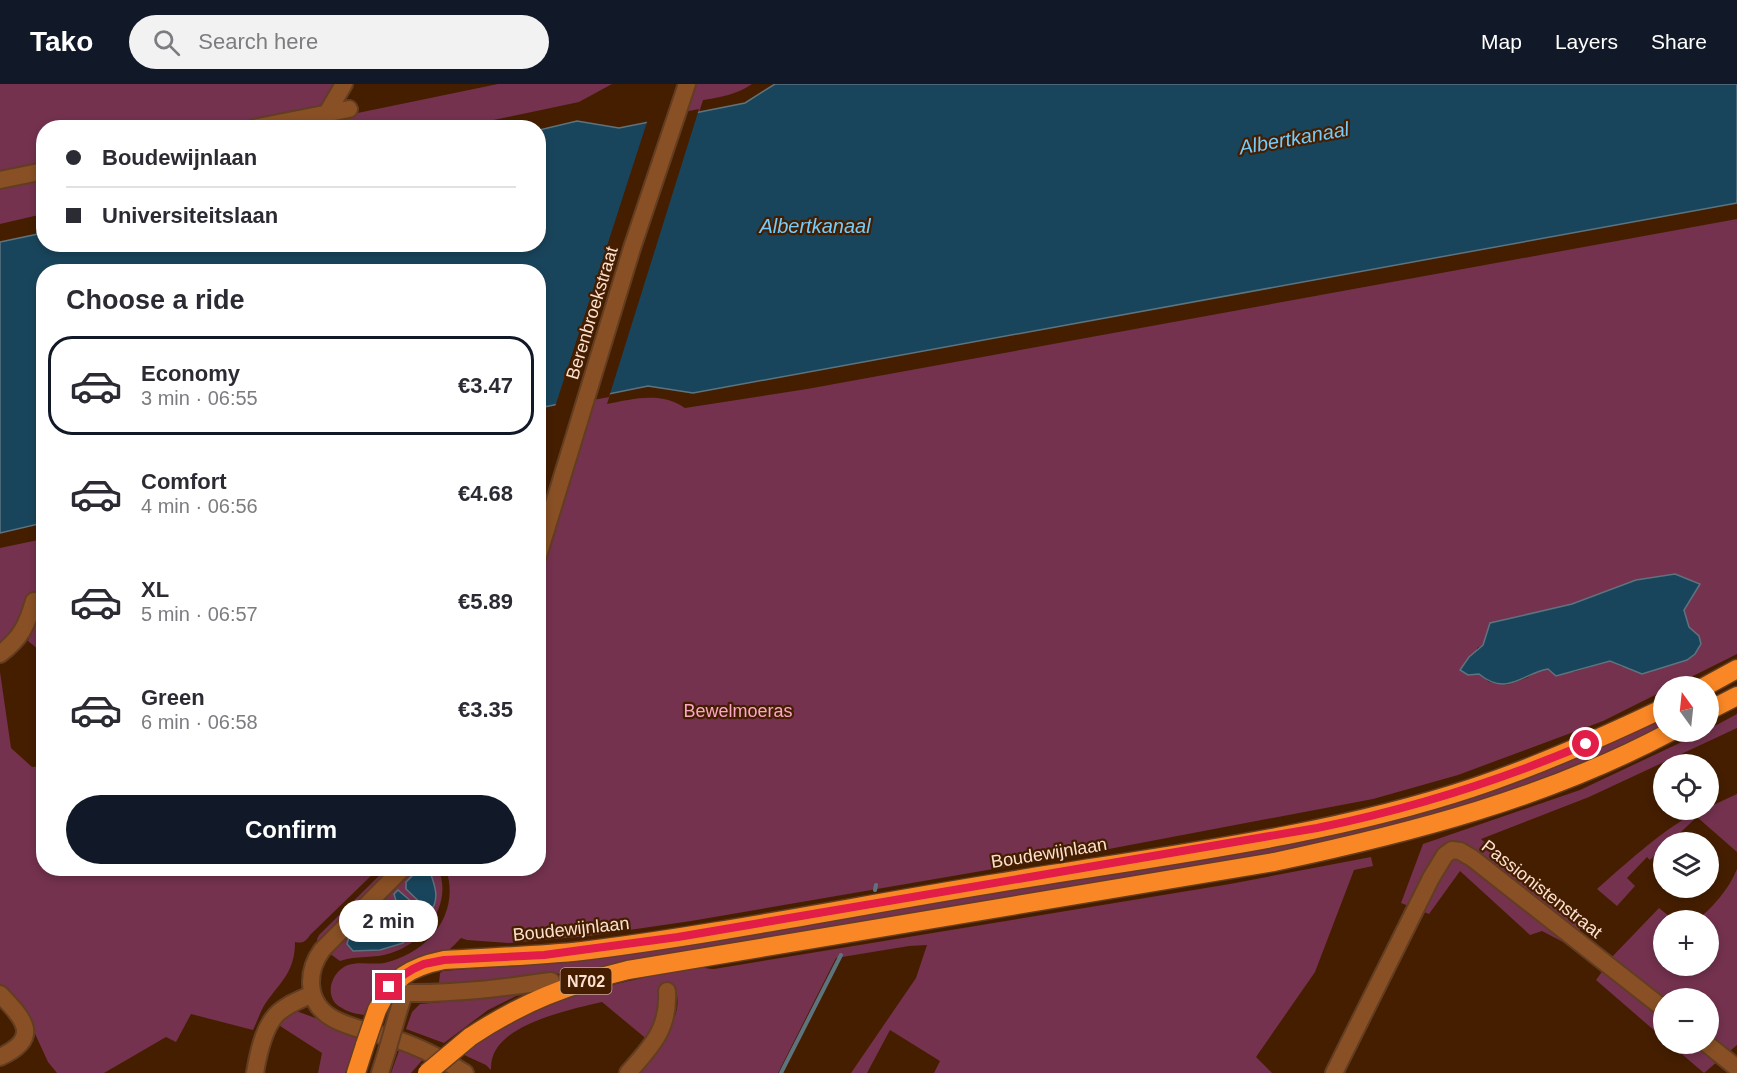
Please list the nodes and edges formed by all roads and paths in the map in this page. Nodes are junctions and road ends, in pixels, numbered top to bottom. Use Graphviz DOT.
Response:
graph roads {
  1 [pos="344,84"];
  2 [pos="687,84"];
  3 [pos="349,109"];
  4 [pos="327,113"];
  5 [pos="293,120"];
  6 [pos="36,173"];
  7 [pos="0,180"];
  8 [pos="546,529"];
  9 [pos="34,601"];
  10 [pos="0,654"];
  11 [pos="1737,669"];
  12 [pos="1719,679"];
  13 [pos="1737,696"];
  14 [pos="1719,705"];
  15 [pos="1653,713"];
  16 [pos="1653,741"];
  17 [pos="395,876"];
  18 [pos="551,981"];
  19 [pos="667,991"];
  20 [pos="0,994"];
  21 [pos="312,994"];
  22 [pos="1653,1000"];
  23 [pos="1719,1054"];
  24 [pos="0,1057"];
  25 [pos="1737,1068"];
  26 [pos="255,1073"];
  27 [pos="356,1073"];
  28 [pos="380,1073"];
  29 [pos="427,1073"];
  30 [pos="465,1073"];
  31 [pos="628,1073"];
  32 [pos="1334,1073"];
  1 -- 4 [label="street"];
  2 -- 8 [label="street, Berenbroekstraat"];
  3 -- 4 [label="street"];
  4 -- 5 [label="street"];
  6 -- 7 [label="street"];
  9 -- 10 [label="street"];
  11 -- 12 [label="highway"];
  13 -- 14 [label="highway"];
  15 -- 27 [label="highway, Boudewijnlaan / N702, bridge"];
  16 -- 29 [label="highway, N702, bridge"];
  17 -- 21 [label="street"];
  18 -- 28 [label="street, bridge"];
  19 -- 31 [label="street"];
  20 -- 24 [label="street"];
  21 -- 26 [label="street"];
  21 -- 30 [label="street"];
  22 -- 32 [label="street, Passionistenstraat"];
  23 -- 25 [label="street"];
}
